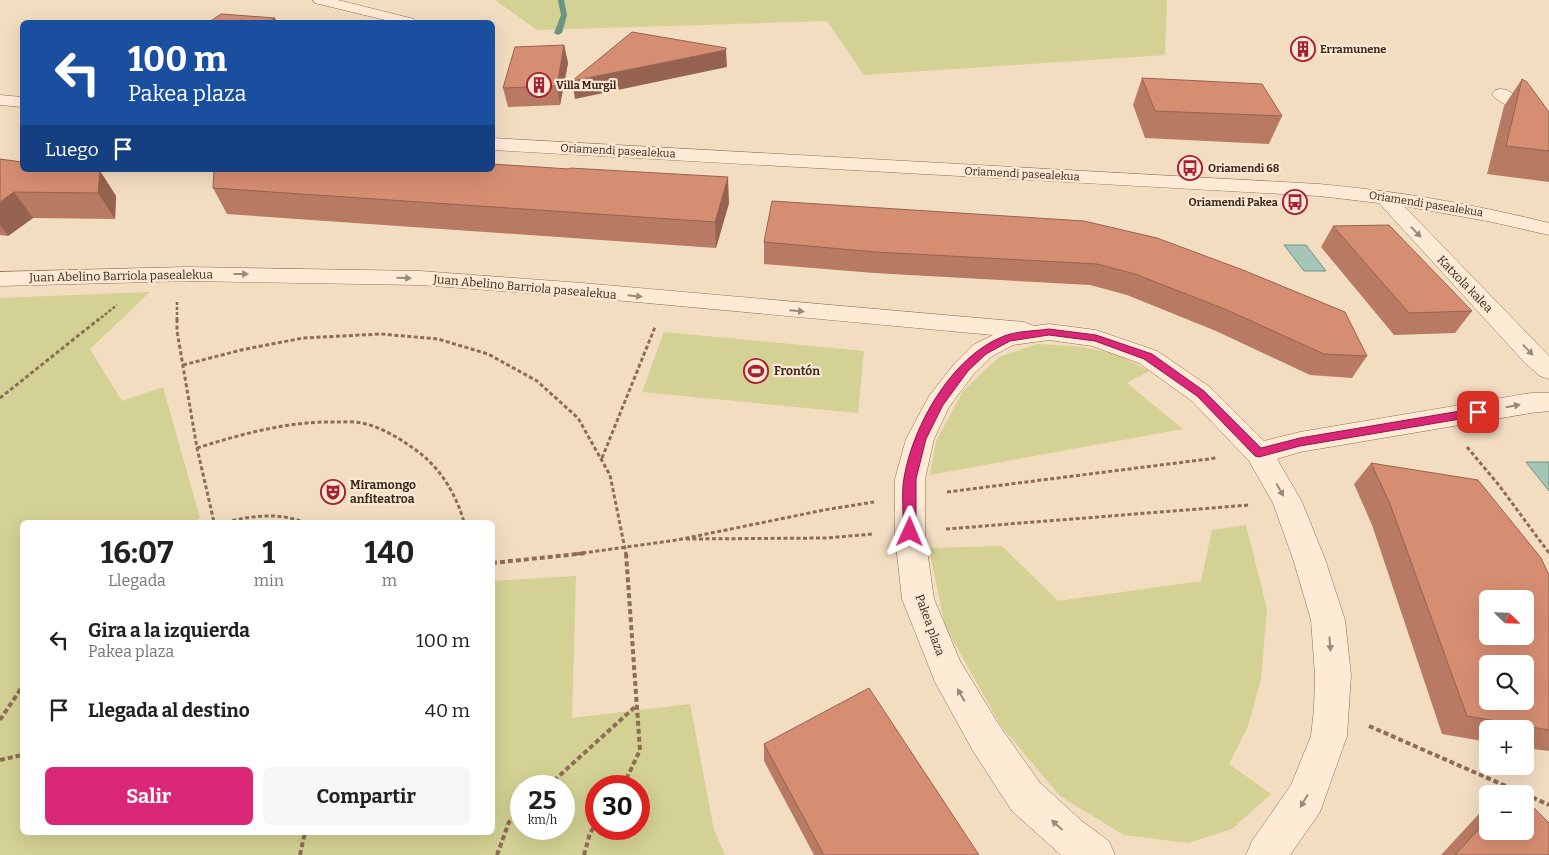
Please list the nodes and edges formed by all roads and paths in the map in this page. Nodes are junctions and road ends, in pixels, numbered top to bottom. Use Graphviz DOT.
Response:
graph roads {
  1 [pos="320,0"];
  2 [pos="401,20"];
  3 [pos="1501,94"];
  4 [pos="0,100"];
  5 [pos="20,102"];
  6 [pos="1549,126"];
  7 [pos="495,144"];
  8 [pos="1384,196"];
  9 [pos="1549,229"];
  10 [pos="0,280"];
  11 [pos="177,294"];
  12 [pos="117,305"];
  13 [pos="655,326"];
  14 [pos="1049,332"];
  15 [pos="183,365"];
  16 [pos="1549,370"];
  17 [pos="0,398"];
  18 [pos="1549,402"];
  19 [pos="1464,443"];
  20 [pos="197,448"];
  21 [pos="1259,453"];
  22 [pos="602,458"];
  23 [pos="910,497"];
  24 [pos="1287,502"];
  25 [pos="214,520"];
  26 [pos="234,520"];
  27 [pos="294,520"];
  28 [pos="463,520"];
  29 [pos="910,532"];
  30 [pos="678,539"];
  31 [pos="626,547"];
  32 [pos="1549,553"];
  33 [pos="495,563"];
  34 [pos="20,690"];
  35 [pos="637,705"];
  36 [pos="1332,709"];
  37 [pos="0,720"];
  38 [pos="20,755"];
  39 [pos="0,760"];
  40 [pos="560,775"];
  41 [pos="628,775"];
  42 [pos="1504,785"];
  43 [pos="1534,798"];
  44 [pos="1549,805"];
  45 [pos="510,821"];
  46 [pos="304,835"];
  47 [pos="588,840"];
  48 [pos="300,855"];
  49 [pos="497,855"];
  50 [pos="584,855"];
  51 [pos="1095,855"];
  52 [pos="1266,855"];
  1 -- 2 [label="street"];
  3 -- 6 [label="street"];
  4 -- 5 [label="street"];
  7 -- 8 [label="street, Oriamendi pasealekua"];
  8 -- 9 [label="street, Oriamendi pasealekua"];
  8 -- 16 [label="street, Katxola kalea, one-way"];
  10 -- 14 [label="street, Juan Abelino Barriola pasealekua, one-way"];
  11 -- 15 [label="path"];
  12 -- 17 [label="path"];
  13 -- 22 [label="path"];
  14 -- 21 [label="street, Pakea plaza"];
  14 -- 23 [label="street, Pakea plaza"];
  15 -- 20 [label="path"];
  15 -- 22 [label="path"];
  21 -- 18 [label="street, one-way"];
  19 -- 32 [label="path"];
  20 -- 25 [label="path"];
  20 -- 28 [label="path"];
  21 -- 23 [label="path"];
  21 -- 24 [label="street, Pakea plaza, one-way"];
  22 -- 31 [label="path"];
  23 -- 29 [label="street, Pakea plaza"];
  23 -- 30 [label="path"];
  24 -- 29 [label="path"];
  24 -- 36 [label="street, Pakea plaza, one-way"];
  26 -- 27 [label="path"];
  29 -- 30 [label="path"];
  51 -- 29 [label="street, Pakea plaza, one-way"];
  30 -- 31 [label="path"];
  31 -- 33 [label="path"];
  31 -- 35 [label="path"];
  34 -- 37 [label="path"];
  35 -- 40 [label="path"];
  35 -- 41 [label="path"];
  36 -- 42 [label="path"];
  36 -- 52 [label="street, Pakea plaza, one-way"];
  38 -- 39 [label="path"];
  43 -- 44 [label="path"];
  45 -- 49 [label="path"];
  46 -- 48 [label="path"];
  47 -- 50 [label="path"];
}
